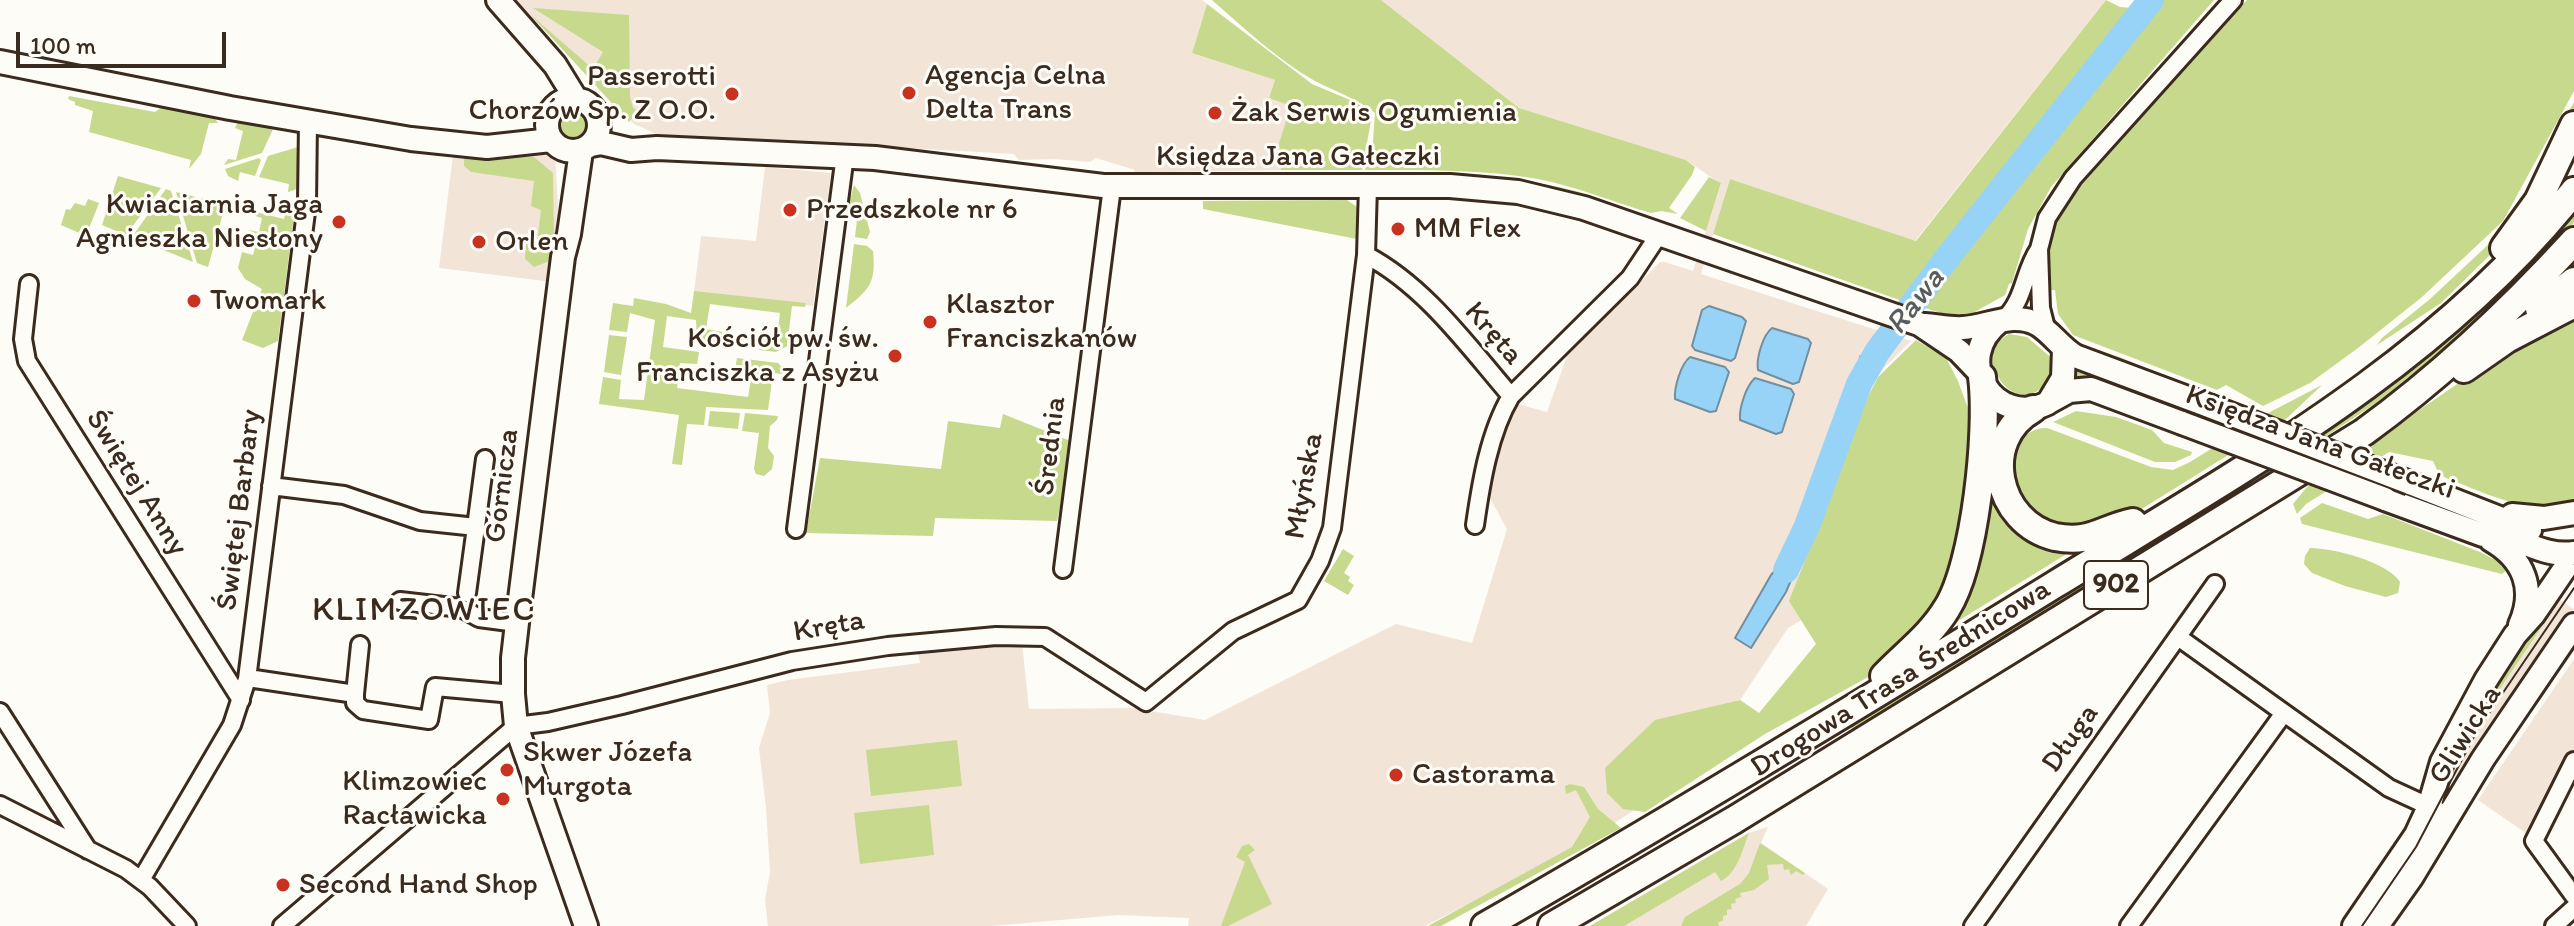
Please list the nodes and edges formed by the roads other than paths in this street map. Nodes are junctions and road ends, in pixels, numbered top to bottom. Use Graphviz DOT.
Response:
graph roads {
  1 [pos="498,0"];
  2 [pos="2233,0"];
  3 [pos="540,48"];
  4 [pos="0,62"];
  5 [pos="576,99"];
  6 [pos="308,121"];
  7 [pos="599,122"];
  8 [pos="2574,125"];
  9 [pos="563,136"];
  10 [pos="657,148"];
  11 [pos="845,155"];
  12 [pos="1368,186"];
  13 [pos="1112,187"];
  14 [pos="2574,191"];
  15 [pos="1660,233"];
  16 [pos="2574,241"];
  17 [pos="2039,249"];
  18 [pos="1366,255"];
  19 [pos="2574,281"];
  20 [pos="29,284"];
  21 [pos="2574,304"];
  22 [pos="2002,321"];
  23 [pos="1919,324"];
  24 [pos="2047,332"];
  25 [pos="2434,334"];
  26 [pos="2507,339"];
  27 [pos="2064,348"];
  28 [pos="1981,375"];
  29 [pos="1511,396"];
  30 [pos="2402,404"];
  31 [pos="2040,406"];
  32 [pos="485,459"];
  33 [pos="271,486"];
  34 [pos="2473,505"];
  35 [pos="2574,513"];
  36 [pos="2167,515"];
  37 [pos="1475,525"];
  38 [pos="476,527"];
  39 [pos="796,529"];
  40 [pos="2483,535"];
  41 [pos="2574,553"];
  42 [pos="1063,569"];
  43 [pos="2215,584"];
  44 [pos="467,593"];
  45 [pos="400,601"];
  46 [pos="517,623"];
  47 [pos="2574,625"];
  48 [pos="2515,635"];
  49 [pos="2178,637"];
  50 [pos="360,645"];
  51 [pos="248,678"];
  52 [pos="355,694"];
  53 [pos="513,694"];
  54 [pos="1139,699"];
  55 [pos="241,700"];
  56 [pos="1851,710"];
  57 [pos="0,712"];
  58 [pos="2284,713"];
  59 [pos="516,726"];
  60 [pos="2574,761"];
  61 [pos="2442,762"];
  62 [pos="2407,795"];
  63 [pos="0,805"];
  64 [pos="2429,807"];
  65 [pos="2452,812"];
  66 [pos="89,851"];
  67 [pos="141,880"];
  68 [pos="2574,896"];
  69 [pos="2574,908"];
  70 [pos="187,926"];
  71 [pos="282,926"];
  72 [pos="586,926"];
  73 [pos="1485,926"];
  74 [pos="1552,926"];
  75 [pos="1973,926"];
  76 [pos="2129,926"];
  77 [pos="2354,926"];
  78 [pos="2377,926"];
  79 [pos="2554,926"];
  1 -- 3 [label="street"];
  2 -- 17 [label="street"];
  3 -- 5 [label="street"];
  3 -- 9 [label="street"];
  4 -- 6 [label="street, Księdza Jana Gałeczki"];
  5 -- 7 [label="street"];
  5 -- 9 [label="street"];
  6 -- 9 [label="street, Księdza Jana Gałeczki"];
  6 -- 33 [label="street, Świętej Barbary"];
  7 -- 9 [label="street"];
  7 -- 10 [label="street, Księdza Jana Gałeczki"];
  8 -- 25 [label="main road"];
  9 -- 10 [label="street, Księdza Jana Gałeczki"];
  9 -- 46 [label="street, Górnicza"];
  10 -- 11 [label="street, Księdza Jana Gałeczki"];
  11 -- 13 [label="street, Księdza Jana Gałeczki"];
  11 -- 39 [label="street"];
  12 -- 13 [label="street, Księdza Jana Gałeczki"];
  12 -- 15 [label="street, Księdza Jana Gałeczki"];
  12 -- 18 [label="street, Młyńska"];
  13 -- 42 [label="street, Średnia"];
  14 -- 25 [label="main road, 902"];
  15 -- 23 [label="street, Księdza Jana Gałeczki"];
  15 -- 29 [label="street"];
  16 -- 30 [label="main road, 902"];
  17 -- 22 [label="street"];
  17 -- 24 [label="street"];
  18 -- 29 [label="street, Kręta"];
  18 -- 54 [label="street, Młyńska"];
  19 -- 26 [label="main road"];
  20 -- 55 [label="street, Świętej Anny"];
  21 -- 26 [label="main road"];
  22 -- 23 [label="street, Księdza Jana Gałeczki"];
  22 -- 24 [label="street"];
  22 -- 28 [label="street"];
  23 -- 28 [label="street, Księdza Jana Gałeczki"];
  24 -- 27 [label="street"];
  25 -- 36 [label="main road, Drogowa Trasa Średnicowa / 902"];
  26 -- 30 [label="main road"];
  27 -- 31 [label="street"];
  27 -- 34 [label="street, Księdza Jana Gałeczki, bridge"];
  28 -- 31 [label="street"];
  28 -- 56 [label="main road"];
  29 -- 37 [label="street, Kręta"];
  30 -- 74 [label="main road, Drogowa Trasa Średnicowa / 902"];
  31 -- 36 [label="main road"];
  31 -- 40 [label="street, Księdza Jana Gałeczki, bridge"];
  32 -- 38 [label="street"];
  33 -- 38 [label="street"];
  33 -- 51 [label="street, Świętej Barbary"];
  34 -- 35 [label="street"];
  34 -- 41 [label="street, Księdza Jana Gałeczki"];
  36 -- 56 [label="main road, Drogowa Trasa Średnicowa / 902"];
  38 -- 44 [label="street"];
  40 -- 41 [label="street, Księdza Jana Gałeczki"];
  40 -- 48 [label="street"];
  41 -- 48 [label="street, Gliwicka"];
  43 -- 49 [label="street, Długa"];
  45 -- 46 [label="street"];
  46 -- 53 [label="street, Górnicza"];
  47 -- 65 [label="street, Gliwicka"];
  48 -- 61 [label="street, Gliwicka"];
  49 -- 58 [label="street"];
  49 -- 75 [label="street, Długa"];
  50 -- 52 [label="street"];
  51 -- 52 [label="street"];
  51 -- 55 [label="street, Świętej Barbary"];
  52 -- 53 [label="street"];
  53 -- 59 [label="street, Górnicza"];
  54 -- 59 [label="street, Kręta"];
  55 -- 67 [label="street, Świętej Barbary"];
  56 -- 73 [label="main road, Drogowa Trasa Średnicowa / 902"];
  57 -- 66 [label="street"];
  58 -- 62 [label="street"];
  58 -- 76 [label="street"];
  59 -- 71 [label="street"];
  59 -- 72 [label="street, Górnicza"];
  60 -- 68 [label="street"];
  61 -- 62 [label="street"];
  61 -- 64 [label="street, Gliwicka"];
  62 -- 64 [label="street"];
  63 -- 66 [label="street"];
  64 -- 65 [label="street"];
  64 -- 77 [label="street, Gliwicka"];
  65 -- 78 [label="street, Gliwicka"];
  66 -- 67 [label="street"];
  67 -- 70 [label="street"];
  69 -- 79 [label="street"];
}
